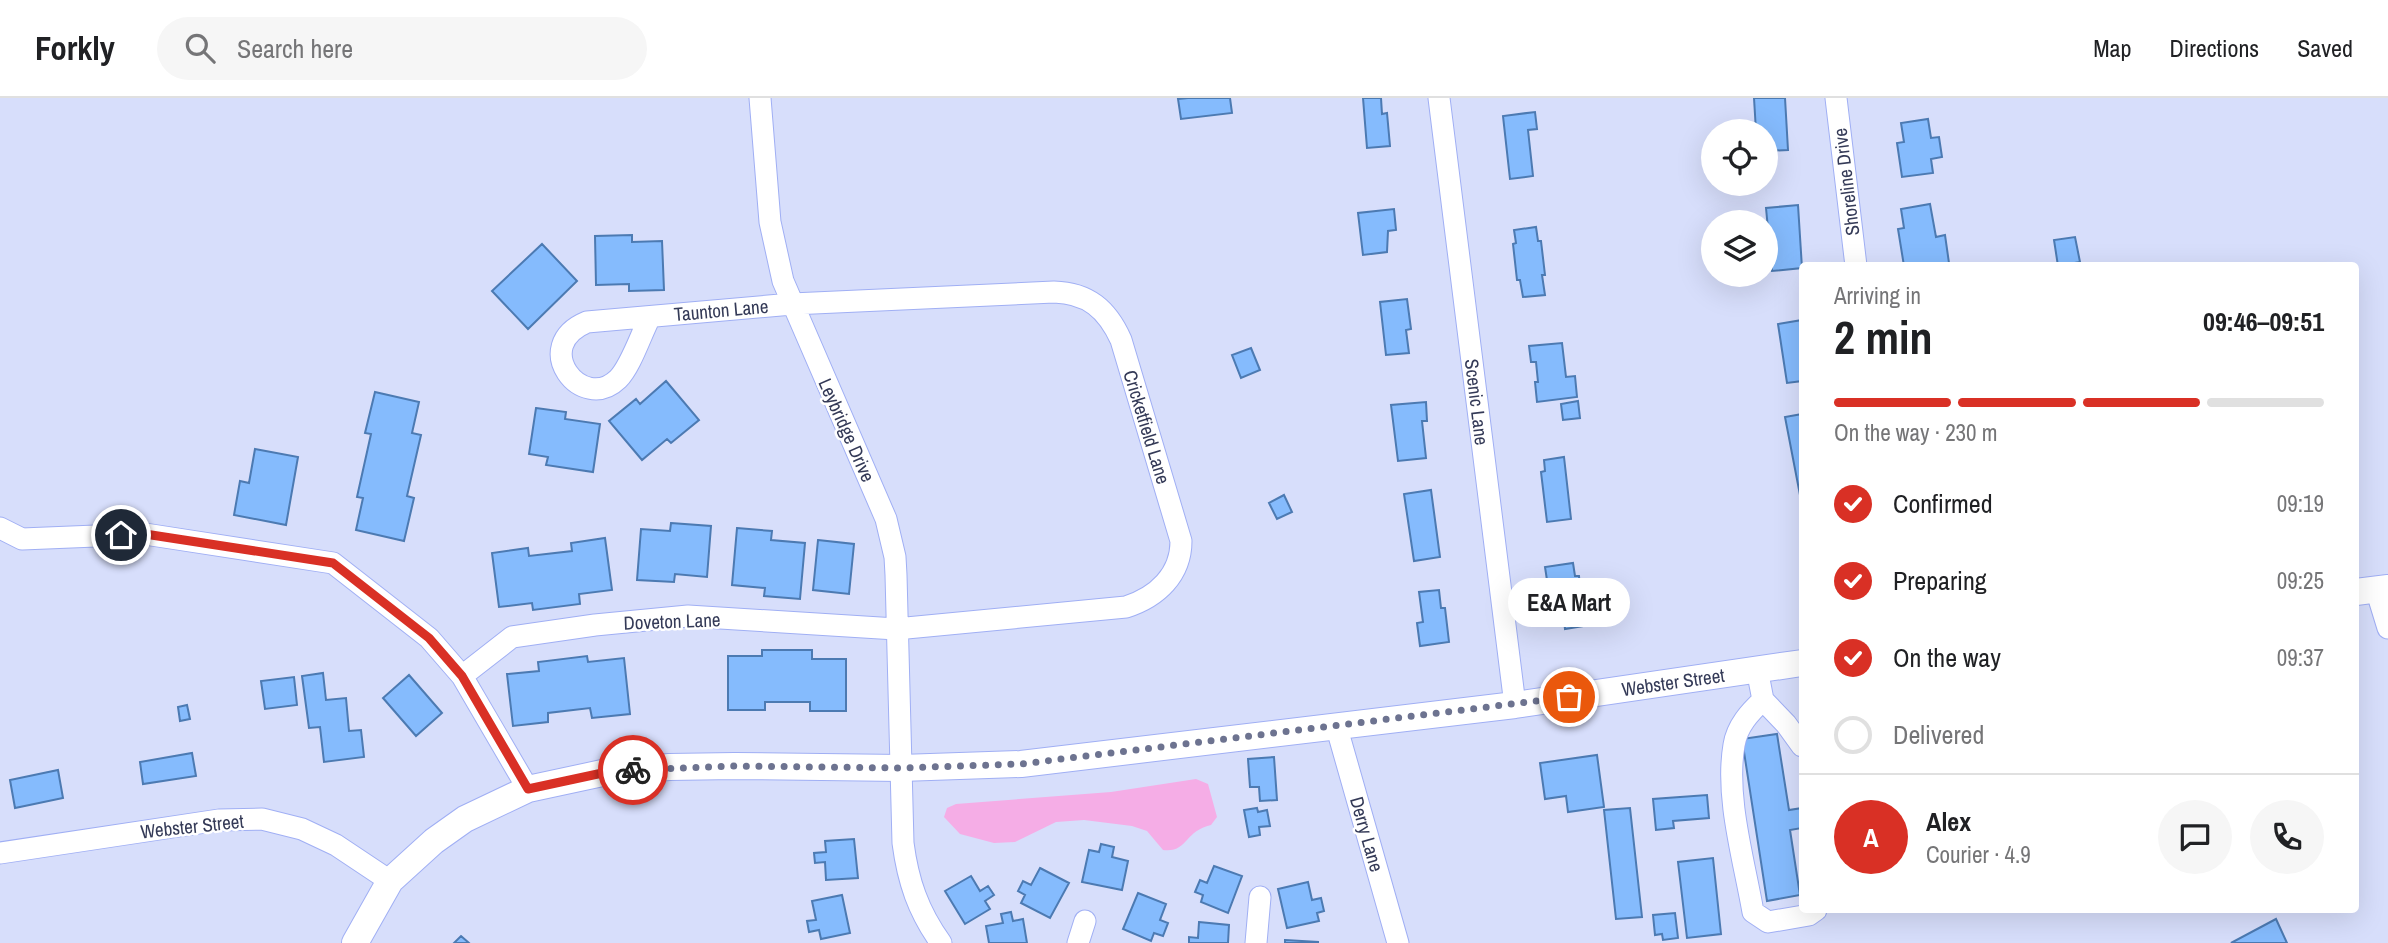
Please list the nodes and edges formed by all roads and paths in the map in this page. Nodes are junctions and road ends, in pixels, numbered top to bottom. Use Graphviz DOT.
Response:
graph roads {
  1 [pos="760,98"];
  2 [pos="1438,98"];
  3 [pos="1836,98"];
  4 [pos="1856,262"];
  5 [pos="792,304"];
  6 [pos="650,317"];
  7 [pos="0,528"];
  8 [pos="2373,590"];
  9 [pos="2388,628"];
  10 [pos="896,629"];
  11 [pos="1799,663"];
  12 [pos="1757,669"];
  13 [pos="462,676"];
  14 [pos="1762,700"];
  15 [pos="1515,705"];
  16 [pos="1336,725"];
  17 [pos="1799,742"];
  18 [pos="901,768"];
  19 [pos="528,789"];
  20 [pos="0,853"];
  21 [pos="390,881"];
  22 [pos="1260,897"];
  23 [pos="1812,913"];
  24 [pos="1085,921"];
  25 [pos="355,943"];
  26 [pos="941,943"];
  27 [pos="1078,943"];
  28 [pos="1256,943"];
  29 [pos="1398,943"];
  1 -- 5 [label="street, Leybridge Drive"];
  2 -- 15 [label="street, Scenic Lane"];
  3 -- 4 [label="street, Shoreline Drive"];
  5 -- 6 [label="street, Taunton Lane"];
  5 -- 10 [label="street, Leybridge Drive"];
  5 -- 10 [label="street, Cricketfield Lane"];
  7 -- 13 [label="street"];
  8 -- 9 [label="street"];
  10 -- 13 [label="street, Doveton Lane"];
  10 -- 18 [label="street, Leybridge Drive"];
  11 -- 12 [label="main road, Webster Street"];
  12 -- 14 [label="street"];
  12 -- 15 [label="main road, Webster Street"];
  13 -- 19 [label="street"];
  14 -- 17 [label="street"];
  14 -- 23 [label="street"];
  15 -- 16 [label="main road, Webster Street"];
  16 -- 18 [label="main road, Webster Street"];
  16 -- 29 [label="street, Derry Lane"];
  18 -- 19 [label="main road, Webster Street"];
  18 -- 26 [label="street, Leybridge Drive"];
  19 -- 21 [label="main road, Webster Street"];
  20 -- 21 [label="street, Webster Street"];
  21 -- 25 [label="main road"];
  22 -- 28 [label="street"];
  24 -- 27 [label="street"];
}
